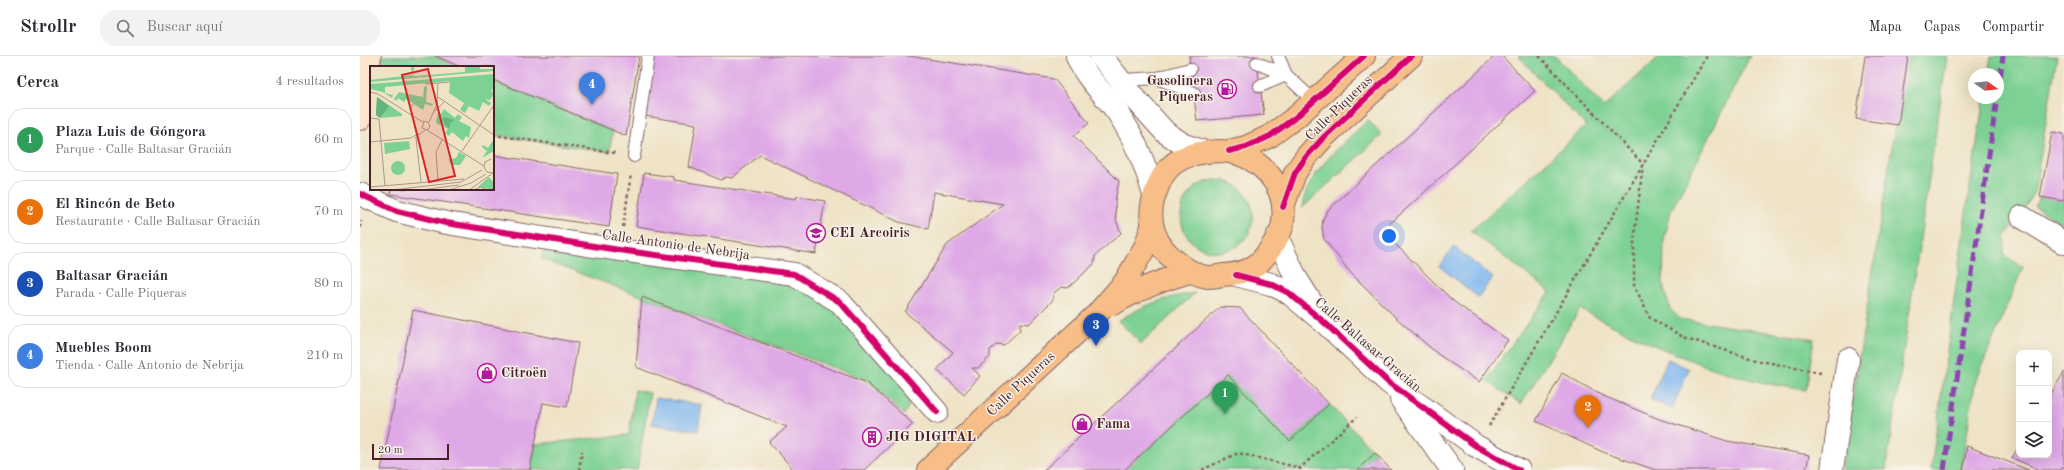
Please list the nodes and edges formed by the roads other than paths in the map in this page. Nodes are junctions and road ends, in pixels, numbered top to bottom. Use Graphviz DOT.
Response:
graph roads {
  1 [pos="370,56"];
  2 [pos="648,56"];
  3 [pos="1059,56"];
  4 [pos="1101,56"];
  5 [pos="1114,56"];
  6 [pos="1278,56"];
  7 [pos="1364,56"];
  8 [pos="1412,56"];
  9 [pos="1079,61"];
  10 [pos="1257,63"];
  11 [pos="1190,69"];
  12 [pos="1286,75"];
  13 [pos="1156,78"];
  14 [pos="1260,86"];
  15 [pos="1127,87"];
  16 [pos="1194,93"];
  17 [pos="1314,101"];
  18 [pos="360,119"];
  19 [pos="1205,152"];
  20 [pos="1229,152"];
  21 [pos="634,156"];
  22 [pos="360,194"];
  23 [pos="1154,195"];
  24 [pos="1283,207"];
  25 [pos="2022,217"];
  26 [pos="1152,226"];
  27 [pos="1278,237"];
  28 [pos="2064,243"];
  29 [pos="1190,272"];
  30 [pos="1236,275"];
  31 [pos="1097,314"];
  32 [pos="1325,323"];
  33 [pos="1847,368"];
  34 [pos="1388,382"];
  35 [pos="937,412"];
  36 [pos="928,470"];
  37 [pos="1452,470"];
  38 [pos="1519,470"];
  39 [pos="1832,470"];
  1 -- 18 [label="main road"];
  2 -- 21 [label="lane"];
  3 -- 9 [label="street"];
  4 -- 15 [label="street"];
  5 -- 15 [label="street"];
  6 -- 12 [label="lane"];
  7 -- 17 [label="main road, Calle Piqueras"];
  8 -- 24 [label="main road, Calle Piqueras"];
  9 -- 23 [label="street"];
  10 -- 12 [label="lane"];
  11 -- 13 [label="lane"];
  12 -- 14 [label="lane"];
  12 -- 17 [label="lane"];
  13 -- 15 [label="lane"];
  13 -- 16 [label="lane"];
  15 -- 19 [label="street"];
  17 -- 20 [label="main road, Calle Piqueras"];
  19 -- 20 [label="main road"];
  19 -- 23 [label="main road"];
  20 -- 24 [label="main road"];
  22 -- 35 [label="street, Calle Antonio de Nebrija"];
  23 -- 26 [label="main road"];
  24 -- 27 [label="main road"];
  25 -- 28 [label="street"];
  26 -- 29 [label="main road"];
  26 -- 31 [label="main road, Calle Piqueras"];
  27 -- 30 [label="main road"];
  27 -- 32 [label="street, Calle Baltasar Gracián"];
  29 -- 30 [label="main road"];
  29 -- 31 [label="main road, Calle Piqueras"];
  30 -- 32 [label="street, Calle Baltasar Gracián"];
  31 -- 36 [label="main road, Calle Piqueras"];
  32 -- 34 [label="street, Calle Baltasar Gracián"];
  33 -- 39 [label="street"];
  34 -- 37 [label="street, Calle Baltasar Gracián"];
  34 -- 38 [label="street, Calle Baltasar Gracián"];
}
